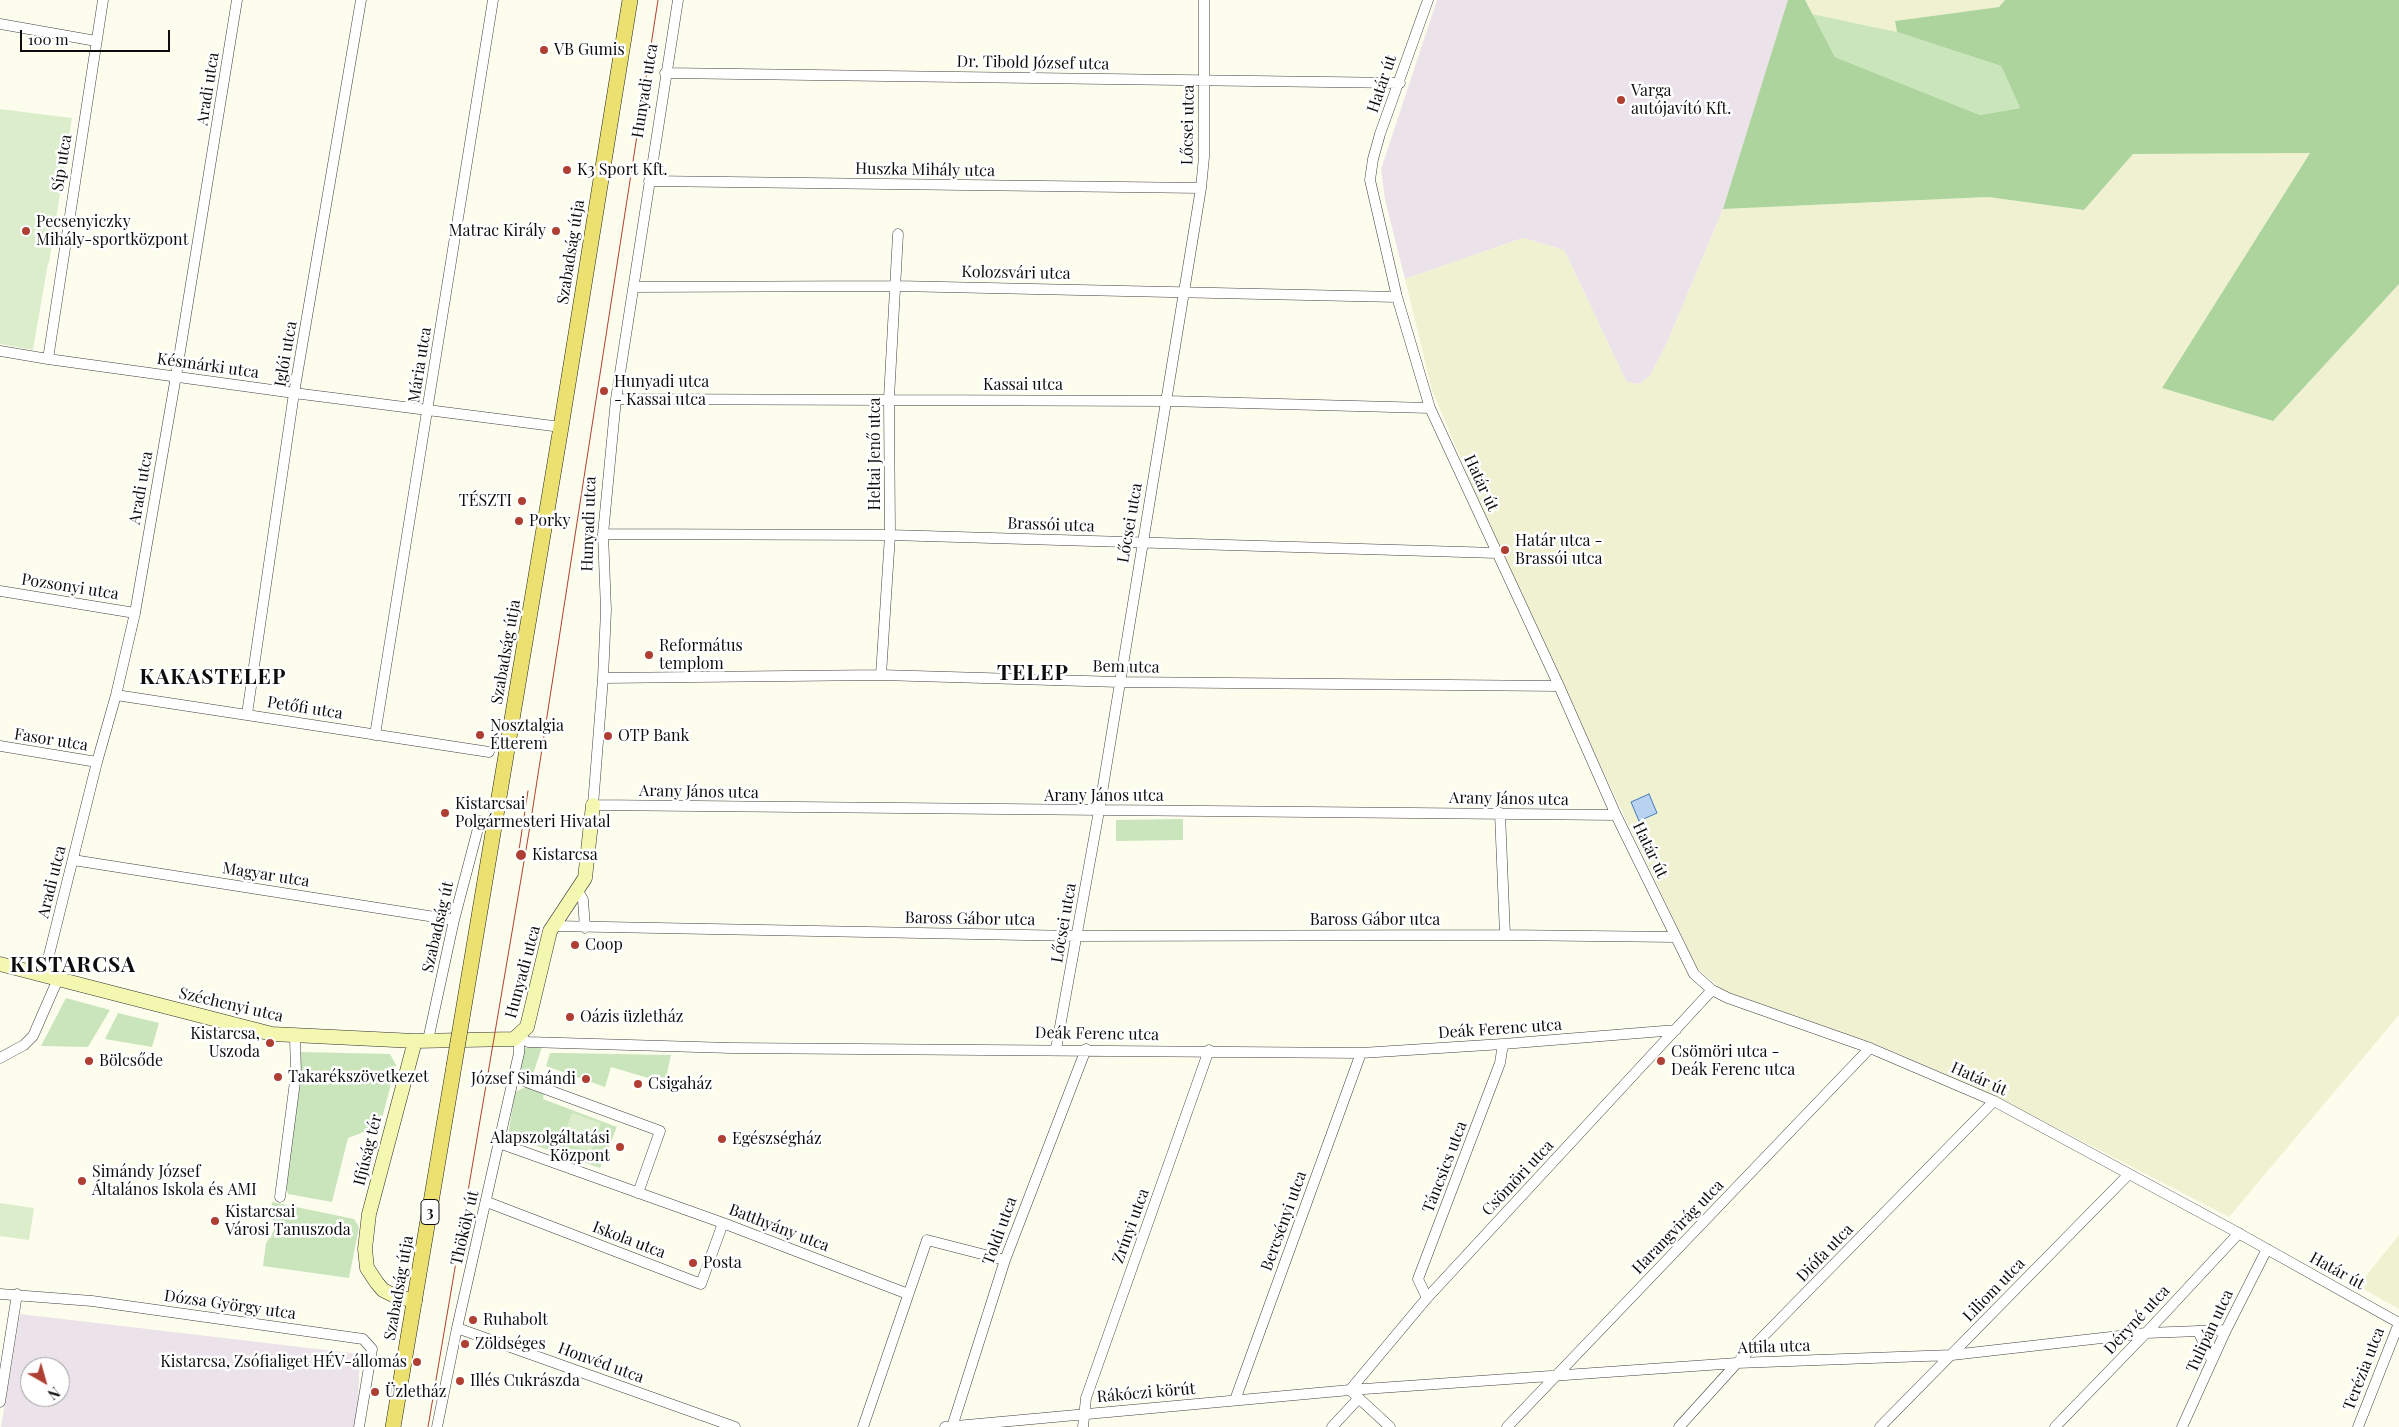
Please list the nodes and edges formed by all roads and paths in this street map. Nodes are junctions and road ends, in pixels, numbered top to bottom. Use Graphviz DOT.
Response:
graph roads {
  1 [pos="103,0"];
  2 [pos="237,0"];
  3 [pos="361,0"];
  4 [pos="493,0"];
  5 [pos="630,0"];
  6 [pos="678,0"];
  7 [pos="1204,0"];
  8 [pos="1428,0"];
  9 [pos="0,24"];
  10 [pos="96,41"];
  11 [pos="666,72"];
  12 [pos="1204,81"];
  13 [pos="1400,83"];
  14 [pos="649,181"];
  15 [pos="1201,188"];
  16 [pos="898,234"];
  17 [pos="896,286"];
  18 [pos="634,287"];
  19 [pos="1184,291"];
  20 [pos="1397,297"];
  21 [pos="0,351"];
  22 [pos="48,360"];
  23 [pos="176,376"];
  24 [pos="294,393"];
  25 [pos="889,398"];
  26 [pos="616,399"];
  27 [pos="1167,401"];
  28 [pos="1430,408"];
  29 [pos="428,410"];
  30 [pos="561,427"];
  31 [pos="603,534"];
  32 [pos="890,536"];
  33 [pos="1142,543"];
  34 [pos="1497,553"];
  35 [pos="0,591"];
  36 [pos="135,613"];
  37 [pos="881,675"];
  38 [pos="603,678"];
  39 [pos="1119,682"];
  40 [pos="1559,686"];
  41 [pos="116,695"];
  42 [pos="247,714"];
  43 [pos="375,735"];
  44 [pos="0,746"];
  45 [pos="489,752"];
  46 [pos="97,762"];
  47 [pos="592,805"];
  48 [pos="1099,811"];
  49 [pos="1500,813"];
  50 [pos="1616,815"];
  51 [pos="480,821"];
  52 [pos="73,860"];
  53 [pos="578,891"];
  54 [pos="454,920"];
  55 [pos="553,926"];
  56 [pos="585,928"];
  57 [pos="1505,935"];
  58 [pos="1077,936"];
  59 [pos="1675,937"];
  60 [pos="0,964"];
  61 [pos="44,975"];
  62 [pos="58,979"];
  63 [pos="1712,990"];
  64 [pos="1676,1030"];
  65 [pos="295,1037"];
  66 [pos="518,1037"];
  67 [pos="421,1040"];
  68 [pos="1503,1044"];
  69 [pos="1870,1048"];
  70 [pos="1056,1049"];
  71 [pos="1086,1049"];
  72 [pos="1209,1050"];
  73 [pos="1361,1053"];
  74 [pos="0,1058"];
  75 [pos="513,1077"];
  76 [pos="1994,1101"];
  77 [pos="499,1143"];
  78 [pos="2129,1174"];
  79 [pos="638,1194"];
  80 [pos="280,1197"];
  81 [pos="487,1202"];
  82 [pos="723,1223"];
  83 [pos="2239,1233"];
  84 [pos="2267,1249"];
  85 [pos="1004,1260"];
  86 [pos="0,1294"];
  87 [pos="17,1294"];
  88 [pos="908,1294"];
  89 [pos="1428,1298"];
  90 [pos="415,1301"];
  91 [pos="2399,1323"];
  92 [pos="457,1328"];
  93 [pos="2226,1330"];
  94 [pos="2198,1331"];
  95 [pos="2146,1333"];
  96 [pos="1952,1355"];
  97 [pos="2212,1360"];
  98 [pos="1737,1363"];
  99 [pos="1555,1377"];
  100 [pos="1350,1390"];
  101 [pos="1359,1398"];
  102 [pos="1235,1400"];
  103 [pos="0,1402"];
  104 [pos="1084,1413"];
  105 [pos="359,1427"];
  106 [pos="393,1427"];
  107 [pos="438,1427"];
  108 [pos="735,1427"];
  109 [pos="862,1427"];
  110 [pos="945,1427"];
  111 [pos="952,1427"];
  112 [pos="1083,1427"];
  113 [pos="1332,1427"];
  114 [pos="1390,1427"];
  115 [pos="1507,1427"];
  116 [pos="1679,1427"];
  117 [pos="1880,1427"];
  118 [pos="2055,1427"];
  119 [pos="2182,1427"];
  120 [pos="2358,1427"];
  1 -- 10 [label="street, Síp utca"];
  2 -- 23 [label="street, Aradi utca"];
  3 -- 24 [label="street, Iglói utca"];
  4 -- 29 [label="street, Mária utca"];
  5 -- 30 [label="main road, Szabadság útja / 3"];
  6 -- 11 [label="street, Hunyadi utca"];
  7 -- 12 [label="street, Lőcsei utca"];
  8 -- 13 [label="street, Határ út"];
  9 -- 10 [label="street"];
  10 -- 22 [label="street, Síp utca"];
  11 -- 12 [label="street, Dr. Tibold József utca"];
  11 -- 14 [label="street, Hunyadi utca"];
  12 -- 13 [label="street, Dr. Tibold József utca"];
  12 -- 15 [label="street, Lőcsei utca"];
  13 -- 20 [label="street, Határ út"];
  14 -- 15 [label="street, Huszka Mihály utca"];
  14 -- 18 [label="street, Hunyadi utca"];
  15 -- 19 [label="street, Lőcsei utca"];
  16 -- 17 [label="street, Heltai Jenő utca"];
  17 -- 18 [label="street, Kolozsvári utca"];
  17 -- 19 [label="street, Kolozsvári utca"];
  17 -- 25 [label="street, Heltai Jenő utca"];
  18 -- 26 [label="street, Hunyadi utca"];
  19 -- 20 [label="street, Kolozsvári utca"];
  19 -- 27 [label="street, Lőcsei utca"];
  20 -- 28 [label="street, Határ út"];
  21 -- 22 [label="street, Késmárki utca"];
  22 -- 23 [label="street, Késmárki utca"];
  23 -- 24 [label="street, Késmárki utca"];
  23 -- 36 [label="street, Aradi utca"];
  24 -- 29 [label="street, Késmárki utca"];
  24 -- 42 [label="street, Iglói utca"];
  25 -- 26 [label="street, Kassai utca"];
  25 -- 27 [label="street, Kassai utca"];
  25 -- 32 [label="street, Heltai Jenő utca"];
  26 -- 31 [label="street, Hunyadi utca"];
  27 -- 28 [label="street, Kassai utca"];
  27 -- 33 [label="street, Lőcsei utca"];
  28 -- 34 [label="street, Határ út"];
  29 -- 30 [label="street, Késmárki utca"];
  29 -- 43 [label="street, Mária utca"];
  30 -- 90 [label="main road, Szabadság útja / 3, bridge"];
  31 -- 32 [label="street, Brassói utca"];
  31 -- 38 [label="street, Hunyadi utca"];
  32 -- 33 [label="street, Brassói utca"];
  32 -- 37 [label="street, Heltai Jenő utca"];
  33 -- 34 [label="street, Brassói utca"];
  33 -- 39 [label="street, Lőcsei utca"];
  34 -- 40 [label="street, Határ út"];
  35 -- 36 [label="street, Pozsonyi utca"];
  36 -- 41 [label="street, Aradi utca"];
  37 -- 38 [label="street, Bem utca"];
  37 -- 39 [label="street, Bem utca"];
  38 -- 47 [label="street, Hunyadi utca"];
  39 -- 40 [label="street, Bem utca"];
  39 -- 48 [label="street, Lőcsei utca"];
  40 -- 50 [label="street, Határ út"];
  41 -- 42 [label="street, Petőfi utca"];
  41 -- 46 [label="street, Aradi utca"];
  42 -- 43 [label="street, Petőfi utca"];
  43 -- 45 [label="street, Petőfi utca"];
  44 -- 46 [label="street, Fasor utca"];
  46 -- 52 [label="street, Aradi utca"];
  47 -- 48 [label="street, Arany János utca"];
  47 -- 53 [label="main road, Hunyadi utca"];
  48 -- 49 [label="street, Arany János utca"];
  48 -- 58 [label="street, Lőcsei utca"];
  49 -- 50 [label="street, Arany János utca"];
  49 -- 57 [label="street"];
  50 -- 59 [label="street, Határ út"];
  51 -- 54 [label="street, Szabadság út"];
  52 -- 54 [label="street, Magyar utca"];
  52 -- 61 [label="street, Aradi utca"];
  53 -- 55 [label="main road, Hunyadi utca"];
  53 -- 56 [label="street"];
  54 -- 67 [label="street, Szabadság út"];
  55 -- 56 [label="street, Baross Gábor utca"];
  55 -- 66 [label="main road, Hunyadi utca"];
  56 -- 58 [label="street, Baross Gábor utca"];
  57 -- 58 [label="street, Baross Gábor utca"];
  57 -- 59 [label="street, Baross Gábor utca"];
  58 -- 70 [label="street, Lőcsei utca"];
  59 -- 63 [label="street, Határ út"];
  60 -- 61 [label="main road, Széchenyi utca"];
  61 -- 62 [label="main road, Széchenyi utca"];
  62 -- 65 [label="main road, Széchenyi utca"];
  62 -- 74 [label="street"];
  63 -- 64 [label="street, Csömöri utca"];
  63 -- 69 [label="street, Határ út"];
  64 -- 68 [label="street, Deák Ferenc utca"];
  64 -- 89 [label="street, Csömöri utca"];
  65 -- 67 [label="main road, Széchenyi utca"];
  65 -- 80 [label="street"];
  66 -- 67 [label="main road, Széchenyi utca"];
  66 -- 70 [label="street, Deák Ferenc utca"];
  66 -- 75 [label="street, Thököly út"];
  67 -- 90 [label="main road, Ifjúság tér"];
  68 -- 73 [label="street, Deák Ferenc utca"];
  68 -- 89 [label="street, Táncsics utca"];
  69 -- 76 [label="street, Határ út"];
  69 -- 99 [label="street, Harangvirág utca"];
  70 -- 71 [label="street, Deák Ferenc utca"];
  71 -- 72 [label="street, Deák Ferenc utca"];
  71 -- 85 [label="street, Toldi utca"];
  72 -- 73 [label="street, Deák Ferenc utca"];
  72 -- 104 [label="street, Zrínyi utca"];
  73 -- 102 [label="street, Bercsényi utca"];
  75 -- 77 [label="street, Thököly út"];
  75 -- 79 [label="street"];
  76 -- 78 [label="street, Határ út"];
  76 -- 98 [label="street, Diófa utca"];
  77 -- 79 [label="street, Batthyány utca"];
  77 -- 81 [label="street, Thököly út"];
  78 -- 83 [label="street, Határ út"];
  78 -- 96 [label="street, Liliom utca"];
  79 -- 82 [label="street, Batthyány utca"];
  81 -- 82 [label="street, Iskola utca"];
  81 -- 92 [label="street, Thököly út"];
  82 -- 88 [label="street, Batthyány utca"];
  83 -- 84 [label="street, Határ út"];
  83 -- 95 [label="street, Déryné utca"];
  84 -- 91 [label="street, Határ út"];
  84 -- 93 [label="street, Tulipán utca"];
  85 -- 88 [label="street"];
  85 -- 111 [label="street, Toldi utca"];
  86 -- 87 [label="street, Dózsa György utca"];
  87 -- 103 [label="street"];
  87 -- 105 [label="street, Dózsa György utca"];
  88 -- 109 [label="street"];
  89 -- 100 [label="street, Csömöri utca"];
  90 -- 106 [label="main road, Szabadság útja / 3"];
  91 -- 120 [label="street, Terézia utca"];
  92 -- 107 [label="street, Thököly út"];
  92 -- 108 [label="street, Honvéd utca"];
  93 -- 94 [label="street, Attila utca"];
  93 -- 97 [label="street, Tulipán utca"];
  94 -- 95 [label="street, Attila utca"];
  94 -- 97 [label="street"];
  95 -- 96 [label="street, Attila utca"];
  95 -- 118 [label="street, Déryné utca"];
  96 -- 98 [label="street, Attila utca"];
  96 -- 117 [label="street, Liliom utca"];
  97 -- 119 [label="street, Tulipán utca"];
  98 -- 99 [label="street, Attila utca"];
  98 -- 116 [label="street, Diófa utca"];
  99 -- 100 [label="street, Attila utca"];
  99 -- 115 [label="street, Harangvirág utca"];
  100 -- 101 [label="street"];
  100 -- 102 [label="street, Rákóczi körút"];
  101 -- 113 [label="street"];
  101 -- 114 [label="street"];
  102 -- 104 [label="street, Rákóczi körút"];
  104 -- 111 [label="street, Rákóczi körút"];
  104 -- 112 [label="street, Zrínyi utca"];
  110 -- 111 [label="street, Rákóczi körút"];
}
